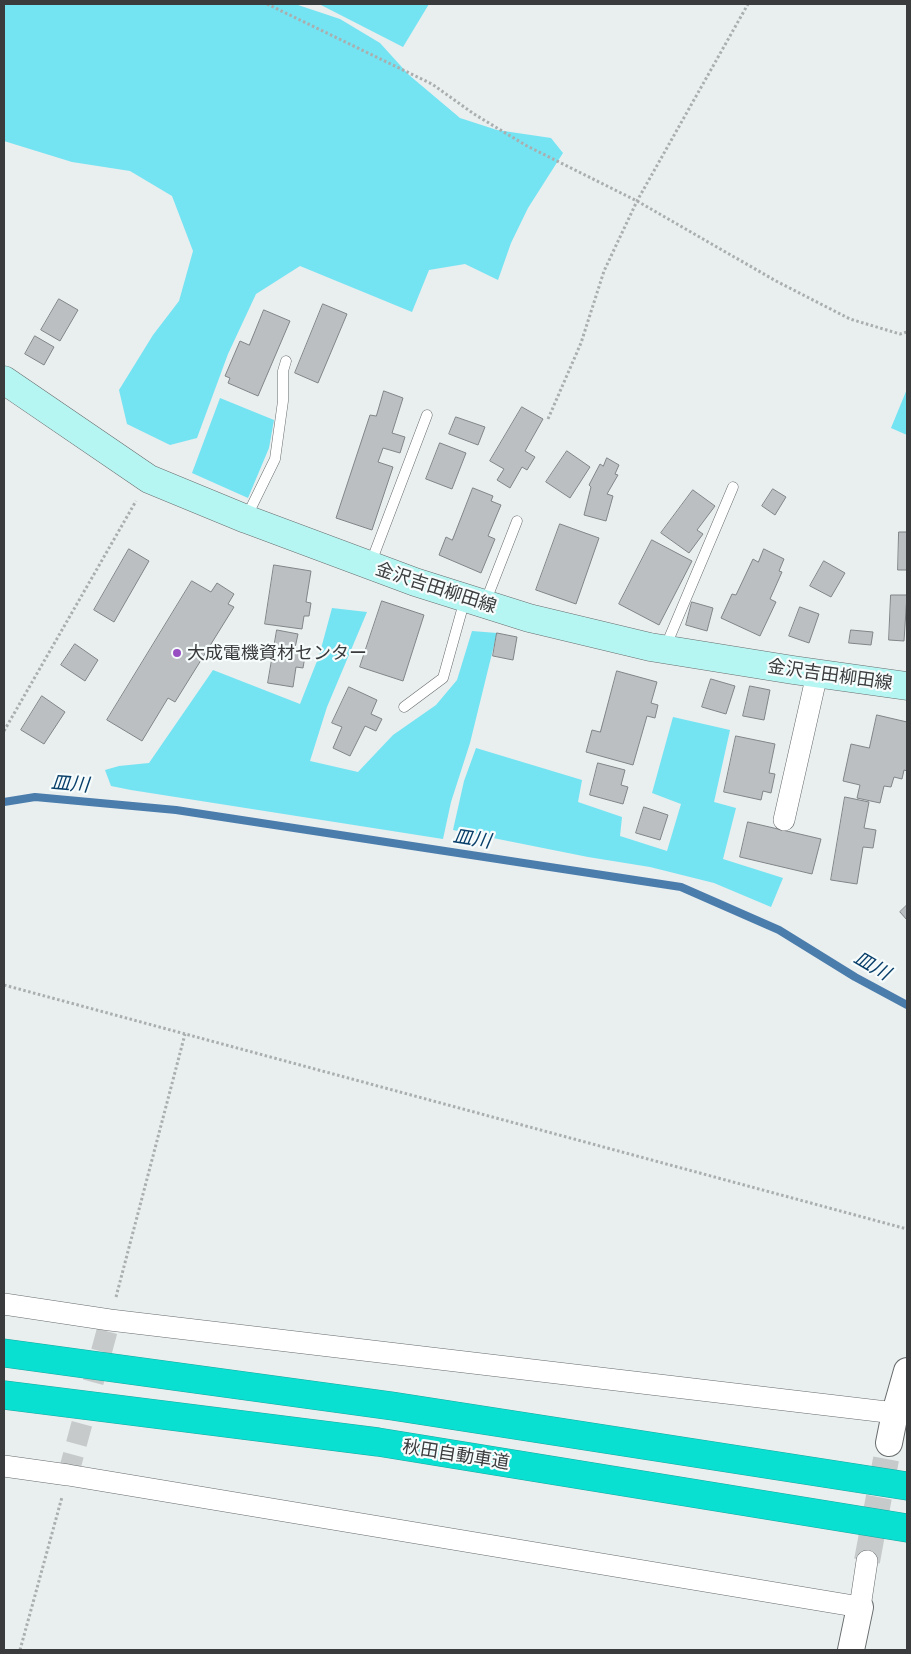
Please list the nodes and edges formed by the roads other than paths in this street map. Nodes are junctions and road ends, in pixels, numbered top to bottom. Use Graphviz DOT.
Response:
graph roads {
  1 [pos="286,361"];
  2 [pos="4,380"];
  3 [pos="427,415"];
  4 [pos="733,486"];
  5 [pos="246,519"];
  6 [pos="517,521"];
  7 [pos="370,566"];
  8 [pos="475,601"];
  9 [pos="665,649"];
  10 [pos="817,674"];
  11 [pos="907,686"];
  12 [pos="404,707"];
  13 [pos="784,820"];
  14 [pos="4,1304"];
  15 [pos="4,1353"];
  16 [pos="907,1371"];
  17 [pos="4,1395"];
  18 [pos="895,1413"];
  19 [pos="889,1443"];
  20 [pos="4,1466"];
  21 [pos="907,1486"];
  22 [pos="907,1528"];
  23 [pos="867,1562"];
  24 [pos="860,1607"];
  25 [pos="851,1650"];
  1 -- 5 [label="lane"];
  2 -- 5 [label="main road, 金沢吉田柳田線"];
  3 -- 7 [label="lane"];
  4 -- 9 [label="lane"];
  5 -- 7 [label="main road, 金沢吉田柳田線"];
  6 -- 8 [label="lane"];
  7 -- 8 [label="main road, 金沢吉田柳田線"];
  8 -- 9 [label="main road, 金沢吉田柳田線"];
  8 -- 12 [label="lane"];
  9 -- 10 [label="main road, 金沢吉田柳田線"];
  10 -- 11 [label="main road, 金沢吉田柳田線"];
  10 -- 13 [label="street"];
  14 -- 18 [label="street"];
  15 -- 21 [label="highway"];
  16 -- 18 [label="street"];
  17 -- 22 [label="highway, 秋田自動車道"];
  18 -- 19 [label="street"];
  20 -- 24 [label="street"];
  23 -- 24 [label="street"];
  24 -- 25 [label="street"];
}
